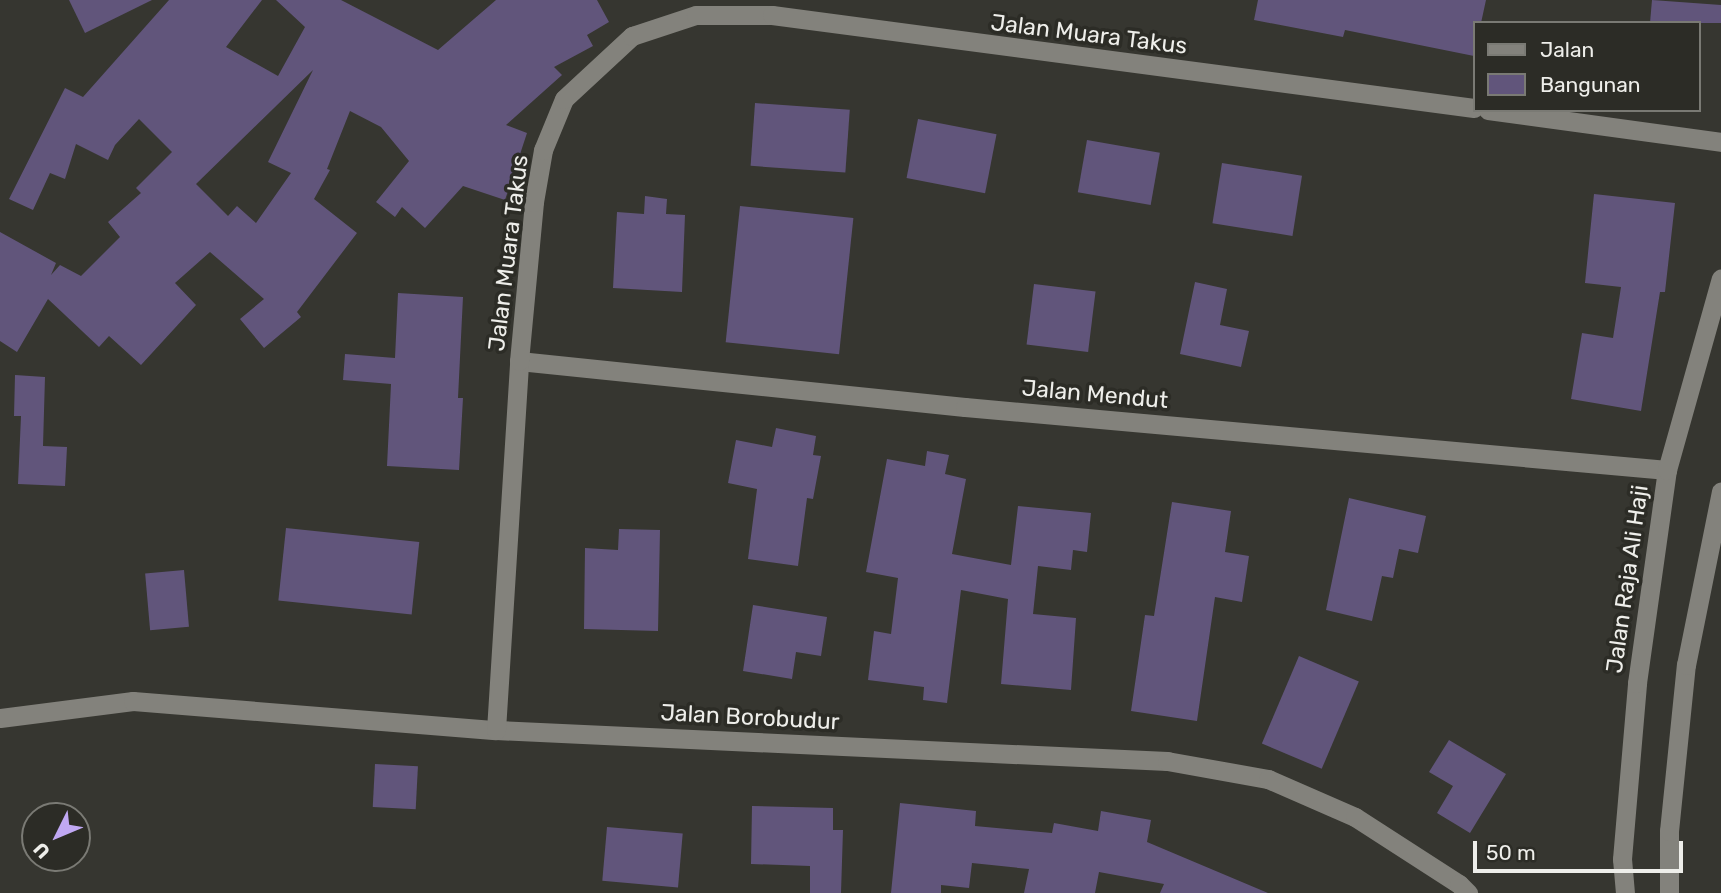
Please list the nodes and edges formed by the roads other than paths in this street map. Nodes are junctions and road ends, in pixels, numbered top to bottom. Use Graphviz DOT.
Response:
graph roads {
  1 [pos="1472,108"];
  2 [pos="1503,112"];
  3 [pos="1721,142"];
  4 [pos="1721,278"];
  5 [pos="519,360"];
  6 [pos="1667,470"];
  7 [pos="1721,492"];
  8 [pos="0,718"];
  9 [pos="496,730"];
  10 [pos="1468,893"];
  11 [pos="1625,893"];
  12 [pos="1668,893"];
  1 -- 5 [label="street, Jalan Muara Takus"];
  2 -- 3 [label="street"];
  4 -- 6 [label="street, Jalan Raja Ali Haji"];
  5 -- 6 [label="street, Jalan Mendut"];
  5 -- 9 [label="street, Jalan Muara Takus"];
  6 -- 11 [label="street, Jalan Raja Ali Haji"];
  7 -- 12 [label="street"];
  8 -- 9 [label="street, Jalan Borobudur"];
  9 -- 10 [label="street, Jalan Borobudur"];
}
